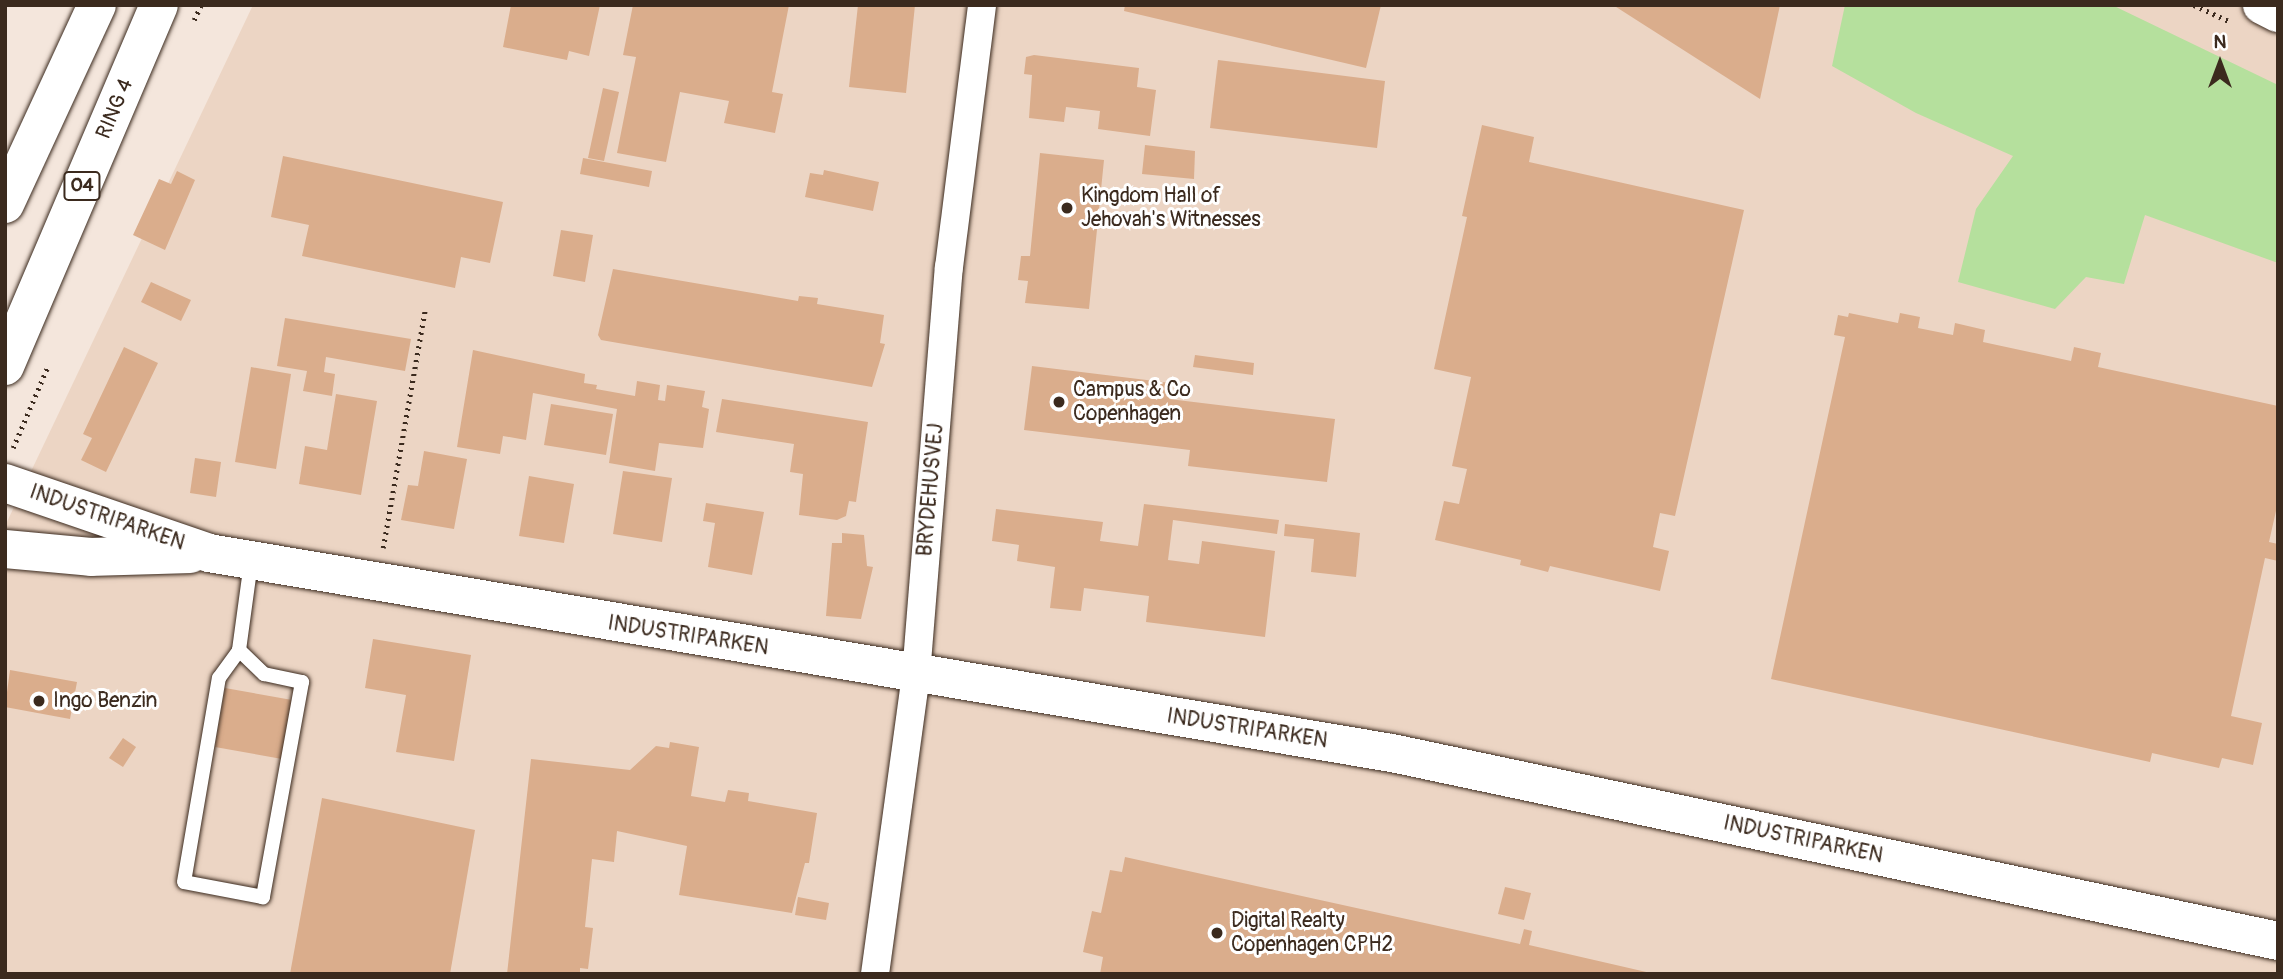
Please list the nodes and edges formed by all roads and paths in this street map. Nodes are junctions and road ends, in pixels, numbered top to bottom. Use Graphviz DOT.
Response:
graph roads {
  1 [pos="97,5"];
  2 [pos="159,5"];
  3 [pos="982,5"];
  4 [pos="2262,5"];
  5 [pos="2278,13"];
  6 [pos="5,204"];
  7 [pos="425,309"];
  8 [pos="5,366"];
  9 [pos="5,483"];
  10 [pos="5,549"];
  11 [pos="209,553"];
  12 [pos="251,561"];
  13 [pos="377,583"];
  14 [pos="239,650"];
  15 [pos="916,676"];
  16 [pos="2278,940"];
  17 [pos="875,974"];
  1 -- 6 [label="street"];
  2 -- 8 [label="street, RING 4 / O4"];
  3 -- 15 [label="street, BRYDEHUSVEJ"];
  4 -- 5 [label="street"];
  7 -- 13 [label="path"];
  9 -- 11 [label="street, INDUSTRIPARKEN"];
  10 -- 11 [label="street, INDUSTRIPARKEN"];
  11 -- 12 [label="street, INDUSTRIPARKEN"];
  12 -- 13 [label="street, INDUSTRIPARKEN"];
  12 -- 14 [label="lane"];
  13 -- 15 [label="street, INDUSTRIPARKEN"];
  14 -- 14 [label="lane"];
  15 -- 16 [label="street, INDUSTRIPARKEN"];
  15 -- 17 [label="street, BRYDEHUSVEJ"];
}
